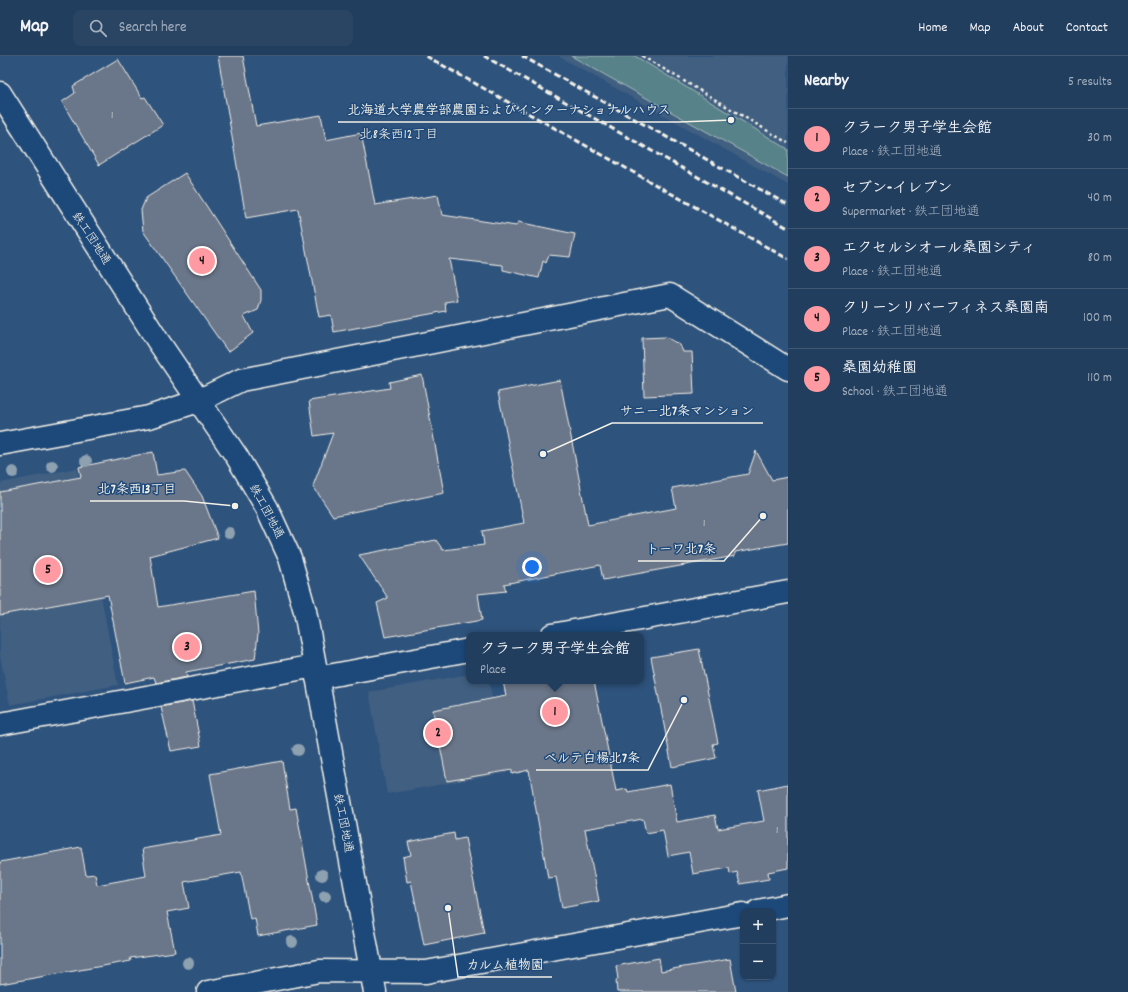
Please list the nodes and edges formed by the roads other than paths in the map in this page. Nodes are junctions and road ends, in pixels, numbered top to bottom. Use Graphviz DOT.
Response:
graph roads {
  1 [pos="0,93"];
  2 [pos="788,369"];
  3 [pos="198,401"];
  4 [pos="0,444"];
  5 [pos="788,592"];
  6 [pos="568,632"];
  7 [pos="466,650"];
  8 [pos="316,672"];
  9 [pos="0,724"];
  10 [pos="788,905"];
  11 [pos="773,908"];
  12 [pos="740,915"];
  13 [pos="373,982"];
  14 [pos="208,992"];
  1 -- 3 [label="street, 鉄工団地通"];
  2 -- 3 [label="street"];
  3 -- 4 [label="street"];
  3 -- 8 [label="street, 鉄工団地通"];
  5 -- 6 [label="street"];
  7 -- 8 [label="street"];
  8 -- 9 [label="street"];
  8 -- 13 [label="street, 鉄工団地通"];
  10 -- 11 [label="street"];
  12 -- 13 [label="street"];
  13 -- 14 [label="street"];
}
